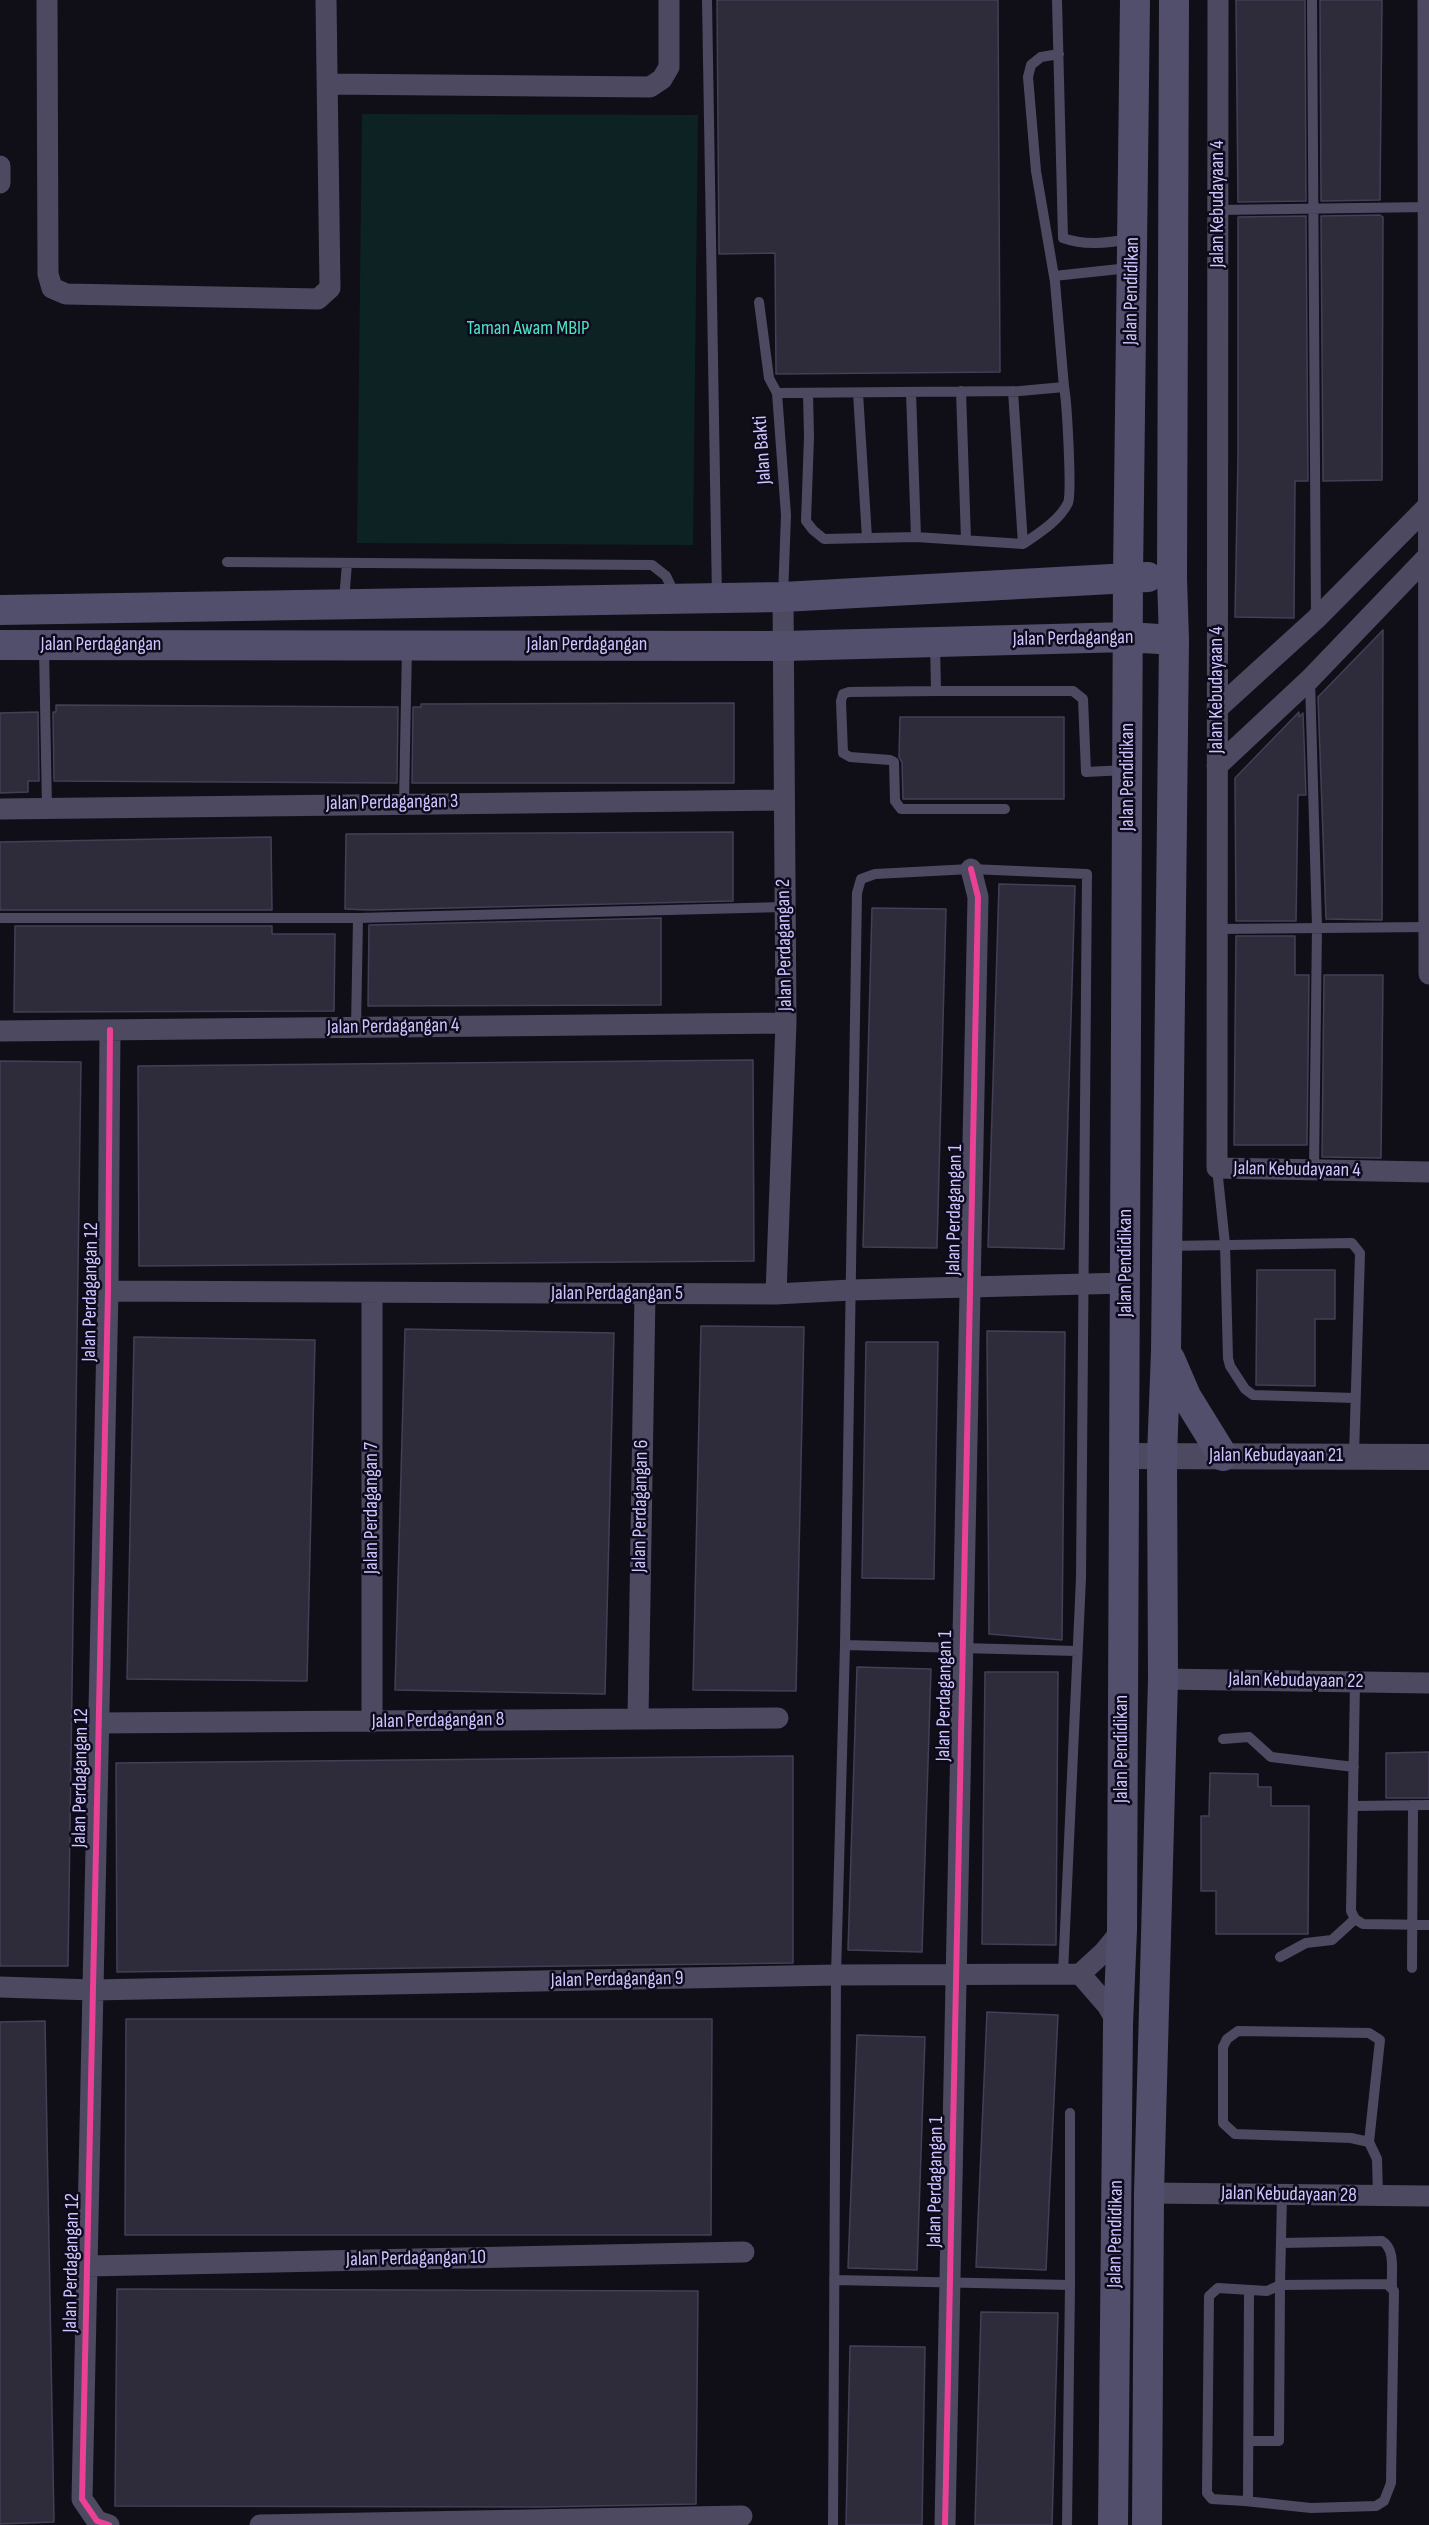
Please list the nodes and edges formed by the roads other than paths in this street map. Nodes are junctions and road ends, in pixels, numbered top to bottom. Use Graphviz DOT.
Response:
graph roads {
  1 [pos="47,0"];
  2 [pos="326,0"];
  3 [pos="669,0"];
  4 [pos="708,0"];
  5 [pos="1058,0"];
  6 [pos="1136,0"];
  7 [pos="1174,0"];
  8 [pos="1218,0"];
  9 [pos="1312,0"];
  10 [pos="1428,0"];
  11 [pos="1059,54"];
  12 [pos="328,84"];
  13 [pos="1428,88"];
  14 [pos="0,166"];
  15 [pos="0,183"];
  16 [pos="1428,207"];
  17 [pos="1312,209"];
  18 [pos="1218,210"];
  19 [pos="1133,238"];
  20 [pos="1172,264"];
  21 [pos="1132,268"];
  22 [pos="1054,276"];
  23 [pos="759,302"];
  24 [pos="1064,387"];
  25 [pos="1013,391"];
  26 [pos="911,392"];
  27 [pos="961,392"];
  28 [pos="777,393"];
  29 [pos="808,393"];
  30 [pos="858,393"];
  31 [pos="1429,506"];
  32 [pos="1129,524"];
  33 [pos="916,537"];
  34 [pos="867,538"];
  35 [pos="966,540"];
  36 [pos="1023,544"];
  37 [pos="1428,555"];
  38 [pos="227,562"];
  39 [pos="347,563"];
  40 [pos="1128,577"];
  41 [pos="1172,578"];
  42 [pos="1076,581"];
  43 [pos="1429,594"];
  44 [pos="783,597"];
  45 [pos="677,598"];
  46 [pos="717,598"];
  47 [pos="344,604"];
  48 [pos="0,610"];
  49 [pos="1316,618"];
  50 [pos="1128,636"];
  51 [pos="1058,639"];
  52 [pos="1174,640"];
  53 [pos="934,642"];
  54 [pos="0,645"];
  55 [pos="44,645"];
  56 [pos="406,645"];
  57 [pos="784,646"];
  58 [pos="1310,679"];
  59 [pos="936,691"];
  60 [pos="1429,692"];
  61 [pos="1217,709"];
  62 [pos="1128,722"];
  63 [pos="1217,766"];
  64 [pos="1128,770"];
  65 [pos="1429,795"];
  66 [pos="783,800"];
  67 [pos="404,802"];
  68 [pos="0,809"];
  69 [pos="47,809"];
  70 [pos="1005,809"];
  71 [pos="971,869"];
  72 [pos="1171,903"];
  73 [pos="784,907"];
  74 [pos="0,918"];
  75 [pos="358,918"];
  76 [pos="1317,927"];
  77 [pos="1429,927"];
  78 [pos="1217,929"];
  79 [pos="1429,974"];
  80 [pos="786,1023"];
  81 [pos="356,1028"];
  82 [pos="110,1030"];
  83 [pos="0,1031"];
  84 [pos="1217,1168"];
  85 [pos="1314,1170"];
  86 [pos="1429,1172"];
  87 [pos="1225,1245"];
  88 [pos="1167,1246"];
  89 [pos="1126,1283"];
  90 [pos="1084,1286"];
  91 [pos="970,1288"];
  92 [pos="851,1290"];
  93 [pos="108,1292"];
  94 [pos="372,1294"];
  95 [pos="645,1294"];
  96 [pos="776,1294"];
  97 [pos="1166,1351"];
  98 [pos="1355,1398"];
  99 [pos="1124,1456"];
  100 [pos="1162,1456"];
  101 [pos="1223,1456"];
  102 [pos="1354,1457"];
  103 [pos="1429,1457"];
  104 [pos="845,1645"];
  105 [pos="963,1648"];
  106 [pos="1077,1651"];
  107 [pos="1163,1679"];
  108 [pos="1355,1682"];
  109 [pos="1429,1683"];
  110 [pos="638,1718"];
  111 [pos="778,1718"];
  112 [pos="372,1722"];
  113 [pos="98,1723"];
  114 [pos="1223,1739"];
  115 [pos="1354,1767"];
  116 [pos="1413,1805"];
  117 [pos="1429,1805"];
  118 [pos="1354,1806"];
  119 [pos="1355,1919"];
  120 [pos="1412,1925"];
  121 [pos="1429,1925"];
  122 [pos="1122,1930"];
  123 [pos="1280,1957"];
  124 [pos="1412,1968"];
  125 [pos="1072,1973"];
  126 [pos="836,1975"];
  127 [pos="956,1976"];
  128 [pos="0,1988"];
  129 [pos="93,1990"];
  130 [pos="1118,2024"];
  131 [pos="1070,2113"];
  132 [pos="1369,2142"];
  133 [pos="1149,2193"];
  134 [pos="1282,2196"];
  135 [pos="1378,2196"];
  136 [pos="1429,2196"];
  137 [pos="1282,2243"];
  138 [pos="744,2252"];
  139 [pos="88,2266"];
  140 [pos="834,2280"];
  141 [pos="950,2283"];
  142 [pos="1280,2285"];
  143 [pos="1070,2286"];
  144 [pos="1392,2286"];
  145 [pos="1249,2290"];
  146 [pos="1249,2441"];
  147 [pos="1245,2501"];
  148 [pos="742,2516"];
  149 [pos="100,2524"];
  150 [pos="260,2525"];
  151 [pos="832,2525"];
  152 [pos="945,2525"];
  153 [pos="1067,2525"];
  154 [pos="1113,2525"];
  155 [pos="1147,2525"];
  1 -- 12 [label="street"];
  2 -- 12 [label="street"];
  3 -- 12 [label="street"];
  4 -- 46 [label="lane"];
  5 -- 11 [label="lane"];
  6 -- 19 [label="main road, Jalan Pendidikan"];
  7 -- 20 [label="main road, Jalan Pendidikan"];
  8 -- 18 [label="street, Jalan Kebudayaan 4"];
  9 -- 17 [label="lane"];
  10 -- 13 [label="street"];
  11 -- 19 [label="lane"];
  11 -- 22 [label="lane"];
  13 -- 16 [label="street"];
  14 -- 15 [label="street"];
  16 -- 17 [label="lane"];
  16 -- 31 [label="street"];
  17 -- 18 [label="lane"];
  17 -- 49 [label="lane"];
  18 -- 61 [label="street, Jalan Kebudayaan 4"];
  19 -- 21 [label="main road, Jalan Pendidikan"];
  20 -- 41 [label="main road, Jalan Pendidikan"];
  20 -- 72 [label="main road, Jalan Pendidikan"];
  21 -- 22 [label="lane"];
  21 -- 32 [label="main road, Jalan Pendidikan"];
  22 -- 24 [label="lane"];
  23 -- 28 [label="lane, Jalan Bakti"];
  24 -- 25 [label="lane"];
  24 -- 36 [label="lane"];
  25 -- 27 [label="lane"];
  25 -- 36 [label="lane"];
  26 -- 27 [label="lane"];
  26 -- 30 [label="lane"];
  26 -- 33 [label="lane"];
  27 -- 35 [label="lane"];
  28 -- 29 [label="lane"];
  28 -- 44 [label="lane, Jalan Bakti"];
  29 -- 30 [label="lane"];
  29 -- 34 [label="lane"];
  30 -- 34 [label="lane"];
  31 -- 37 [label="street"];
  31 -- 49 [label="street"];
  32 -- 40 [label="main road, Jalan Pendidikan"];
  32 -- 42 [label="main road"];
  33 -- 34 [label="lane"];
  33 -- 35 [label="lane"];
  35 -- 36 [label="lane"];
  37 -- 43 [label="street"];
  37 -- 58 [label="street"];
  38 -- 39 [label="lane"];
  39 -- 45 [label="lane"];
  39 -- 47 [label="lane"];
  40 -- 41 [label="main road, Jalan Perdagangan"];
  40 -- 42 [label="main road, Jalan Perdagangan"];
  40 -- 50 [label="main road, Jalan Pendidikan"];
  41 -- 52 [label="main road, Jalan Pendidikan"];
  42 -- 44 [label="main road, Jalan Perdagangan"];
  43 -- 60 [label="street"];
  44 -- 46 [label="main road, Jalan Perdagangan"];
  44 -- 57 [label="street, Jalan Perdagangan 2"];
  45 -- 46 [label="main road, Jalan Perdagangan"];
  45 -- 47 [label="main road, Jalan Perdagangan"];
  47 -- 48 [label="main road, Jalan Perdagangan"];
  49 -- 61 [label="street"];
  50 -- 51 [label="main road, Jalan Perdagangan"];
  50 -- 52 [label="main road, Jalan Perdagangan"];
  50 -- 62 [label="main road, Jalan Pendidikan"];
  51 -- 53 [label="main road, Jalan Perdagangan"];
  51 -- 62 [label="main road"];
  52 -- 72 [label="main road, Jalan Pendidikan"];
  53 -- 57 [label="main road, Jalan Perdagangan"];
  53 -- 59 [label="lane"];
  54 -- 55 [label="main road, Jalan Perdagangan"];
  55 -- 56 [label="main road, Jalan Perdagangan"];
  55 -- 69 [label="lane"];
  56 -- 57 [label="main road, Jalan Perdagangan"];
  56 -- 67 [label="lane"];
  57 -- 66 [label="street, Jalan Perdagangan 2"];
  58 -- 63 [label="street"];
  58 -- 76 [label="lane"];
  59 -- 64 [label="lane"];
  59 -- 70 [label="lane"];
  60 -- 65 [label="street"];
  61 -- 63 [label="street, Jalan Kebudayaan 4"];
  62 -- 64 [label="main road, Jalan Pendidikan"];
  63 -- 78 [label="street, Jalan Kebudayaan 4"];
  64 -- 89 [label="main road, Jalan Pendidikan"];
  65 -- 77 [label="street"];
  66 -- 67 [label="street, Jalan Perdagangan 3"];
  66 -- 73 [label="street, Jalan Perdagangan 2"];
  67 -- 69 [label="street, Jalan Perdagangan 3"];
  68 -- 69 [label="street, Jalan Perdagangan 3"];
  71 -- 90 [label="lane"];
  71 -- 91 [label="street, Jalan Perdagangan 1"];
  71 -- 92 [label="lane"];
  72 -- 88 [label="main road, Jalan Pendidikan"];
  73 -- 75 [label="lane"];
  73 -- 80 [label="street, Jalan Perdagangan 2"];
  74 -- 75 [label="lane"];
  75 -- 81 [label="lane"];
  76 -- 77 [label="lane"];
  76 -- 78 [label="lane"];
  76 -- 85 [label="lane"];
  77 -- 79 [label="street"];
  78 -- 84 [label="street, Jalan Kebudayaan 4"];
  80 -- 81 [label="street, Jalan Perdagangan 4"];
  80 -- 96 [label="street, Jalan Perdagangan 2"];
  81 -- 82 [label="street, Jalan Perdagangan 4"];
  82 -- 83 [label="street, Jalan Perdagangan 4"];
  82 -- 93 [label="street, Jalan Perdagangan 12"];
  84 -- 85 [label="street, Jalan Kebudayaan 4"];
  84 -- 87 [label="lane"];
  85 -- 86 [label="street, Jalan Kebudayaan 4"];
  87 -- 88 [label="lane"];
  87 -- 98 [label="lane"];
  87 -- 98 [label="lane"];
  88 -- 97 [label="main road, Jalan Pendidikan"];
  89 -- 90 [label="street, Jalan Perdagangan 5"];
  89 -- 99 [label="main road, Jalan Pendidikan"];
  90 -- 91 [label="street, Jalan Perdagangan 5"];
  90 -- 106 [label="lane"];
  91 -- 92 [label="street, Jalan Perdagangan 5"];
  91 -- 105 [label="street, Jalan Perdagangan 1"];
  92 -- 96 [label="street, Jalan Perdagangan 5"];
  92 -- 104 [label="lane"];
  93 -- 94 [label="street, Jalan Perdagangan 5"];
  93 -- 113 [label="street, Jalan Perdagangan 12"];
  94 -- 95 [label="street, Jalan Perdagangan 5"];
  94 -- 112 [label="street, Jalan Perdagangan 7"];
  95 -- 96 [label="street, Jalan Perdagangan 5"];
  95 -- 110 [label="street, Jalan Perdagangan 6"];
  97 -- 100 [label="main road, Jalan Pendidikan"];
  97 -- 101 [label="main road"];
  98 -- 102 [label="lane"];
  99 -- 100 [label="street, Jalan Kebudayaan 21"];
  99 -- 122 [label="main road, Jalan Pendidikan"];
  100 -- 101 [label="street, Jalan Kebudayaan 21"];
  100 -- 107 [label="main road, Jalan Pendidikan"];
  101 -- 102 [label="street, Jalan Kebudayaan 21"];
  102 -- 103 [label="street, Jalan Kebudayaan 21"];
  104 -- 105 [label="lane"];
  104 -- 126 [label="lane"];
  105 -- 106 [label="lane"];
  105 -- 127 [label="street, Jalan Perdagangan 1"];
  106 -- 125 [label="lane"];
  107 -- 108 [label="street, Jalan Kebudayaan 22"];
  107 -- 133 [label="main road, Jalan Pendidikan"];
  108 -- 109 [label="street, Jalan Kebudayaan 22"];
  108 -- 115 [label="lane"];
  110 -- 111 [label="street, Jalan Perdagangan 8"];
  110 -- 112 [label="street, Jalan Perdagangan 8"];
  112 -- 113 [label="street, Jalan Perdagangan 8"];
  113 -- 129 [label="street, Jalan Perdagangan 12"];
  114 -- 115 [label="lane"];
  115 -- 118 [label="lane"];
  116 -- 117 [label="lane"];
  116 -- 118 [label="lane"];
  116 -- 120 [label="lane"];
  118 -- 119 [label="lane"];
  119 -- 120 [label="lane"];
  119 -- 123 [label="lane"];
  120 -- 121 [label="lane"];
  120 -- 124 [label="lane"];
  122 -- 125 [label="street"];
  122 -- 130 [label="main road, Jalan Pendidikan"];
  125 -- 127 [label="street, Jalan Perdagangan 9"];
  125 -- 130 [label="street"];
  126 -- 127 [label="street, Jalan Perdagangan 9"];
  126 -- 129 [label="street, Jalan Perdagangan 9"];
  126 -- 140 [label="lane"];
  127 -- 141 [label="street, Jalan Perdagangan 1"];
  128 -- 129 [label="street, Jalan Perdagangan 9"];
  129 -- 139 [label="street, Jalan Perdagangan 12"];
  130 -- 154 [label="main road, Jalan Pendidikan"];
  131 -- 143 [label="lane"];
  132 -- 132 [label="lane"];
  132 -- 135 [label="lane"];
  133 -- 134 [label="street, Jalan Kebudayaan 28"];
  133 -- 155 [label="main road, Jalan Pendidikan"];
  134 -- 135 [label="street, Jalan Kebudayaan 28"];
  134 -- 137 [label="lane"];
  135 -- 136 [label="street, Jalan Kebudayaan 28"];
  137 -- 142 [label="lane"];
  137 -- 144 [label="lane"];
  138 -- 139 [label="street, Jalan Perdagangan 10"];
  139 -- 149 [label="street, Jalan Perdagangan 12"];
  140 -- 141 [label="lane"];
  140 -- 151 [label="lane"];
  141 -- 143 [label="lane"];
  141 -- 152 [label="street, Jalan Perdagangan 1"];
  142 -- 144 [label="lane"];
  142 -- 145 [label="lane"];
  142 -- 146 [label="lane"];
  143 -- 153 [label="lane"];
  144 -- 147 [label="lane"];
  145 -- 146 [label="lane"];
  145 -- 147 [label="lane"];
  146 -- 147 [label="lane"];
  148 -- 150 [label="street"];
}
